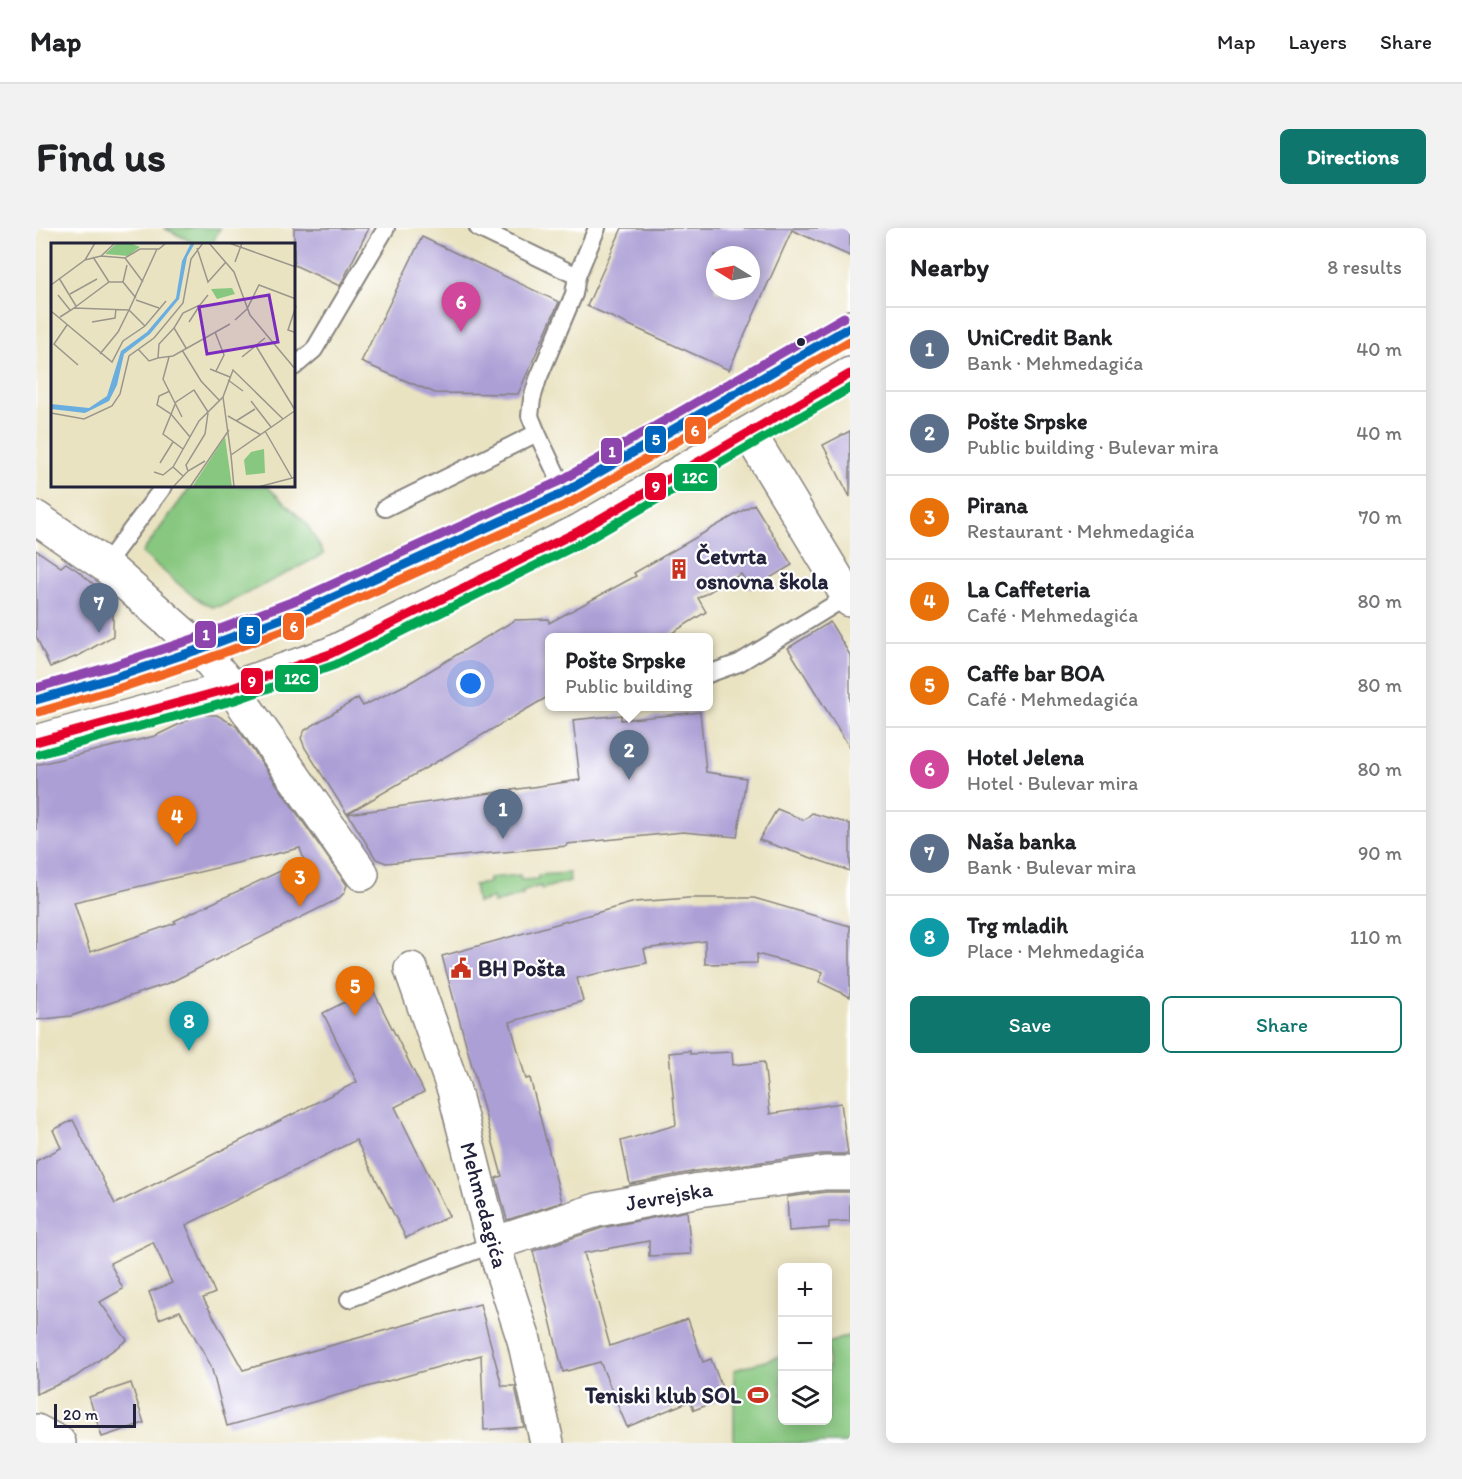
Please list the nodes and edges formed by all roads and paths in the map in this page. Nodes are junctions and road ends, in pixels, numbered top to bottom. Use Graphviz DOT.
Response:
graph roads {
  1 [pos="386,228"];
  2 [pos="478,228"];
  3 [pos="597,228"];
  4 [pos="577,276"];
  5 [pos="850,327"];
  6 [pos="296,365"];
  7 [pos="850,375"];
  8 [pos="537,433"];
  9 [pos="749,433"];
  10 [pos="163,488"];
  11 [pos="565,492"];
  12 [pos="385,508"];
  13 [pos="36,518"];
  14 [pos="105,565"];
  15 [pos="849,597"];
  16 [pos="200,649"];
  17 [pos="713,672"];
  18 [pos="232,688"];
  19 [pos="36,700"];
  20 [pos="36,742"];
  21 [pos="362,874"];
  22 [pos="411,969"];
  23 [pos="850,1173"];
  24 [pos="493,1244"];
  25 [pos="349,1299"];
  26 [pos="36,1431"];
  27 [pos="59,1443"];
  28 [pos="547,1443"];
  1 -- 6 [label="lane"];
  2 -- 4 [label="lane"];
  3 -- 4 [label="lane"];
  4 -- 8 [label="lane"];
  5 -- 11 [label="main road"];
  7 -- 9 [label="main road"];
  8 -- 11 [label="lane"];
  8 -- 12 [label="lane"];
  9 -- 15 [label="main road"];
  9 -- 18 [label="main road"];
  10 -- 14 [label="lane"];
  11 -- 16 [label="main road"];
  13 -- 14 [label="main road"];
  14 -- 16 [label="main road"];
  15 -- 17 [label="lane"];
  16 -- 18 [label="main road"];
  16 -- 19 [label="main road"];
  18 -- 20 [label="main road"];
  18 -- 21 [label="main road"];
  22 -- 24 [label="main road, Mehmedagića"];
  23 -- 24 [label="main road, Jevrejska"];
  24 -- 25 [label="lane"];
  24 -- 28 [label="main road, Mehmedagića"];
  26 -- 27 [label="main road"];
}
